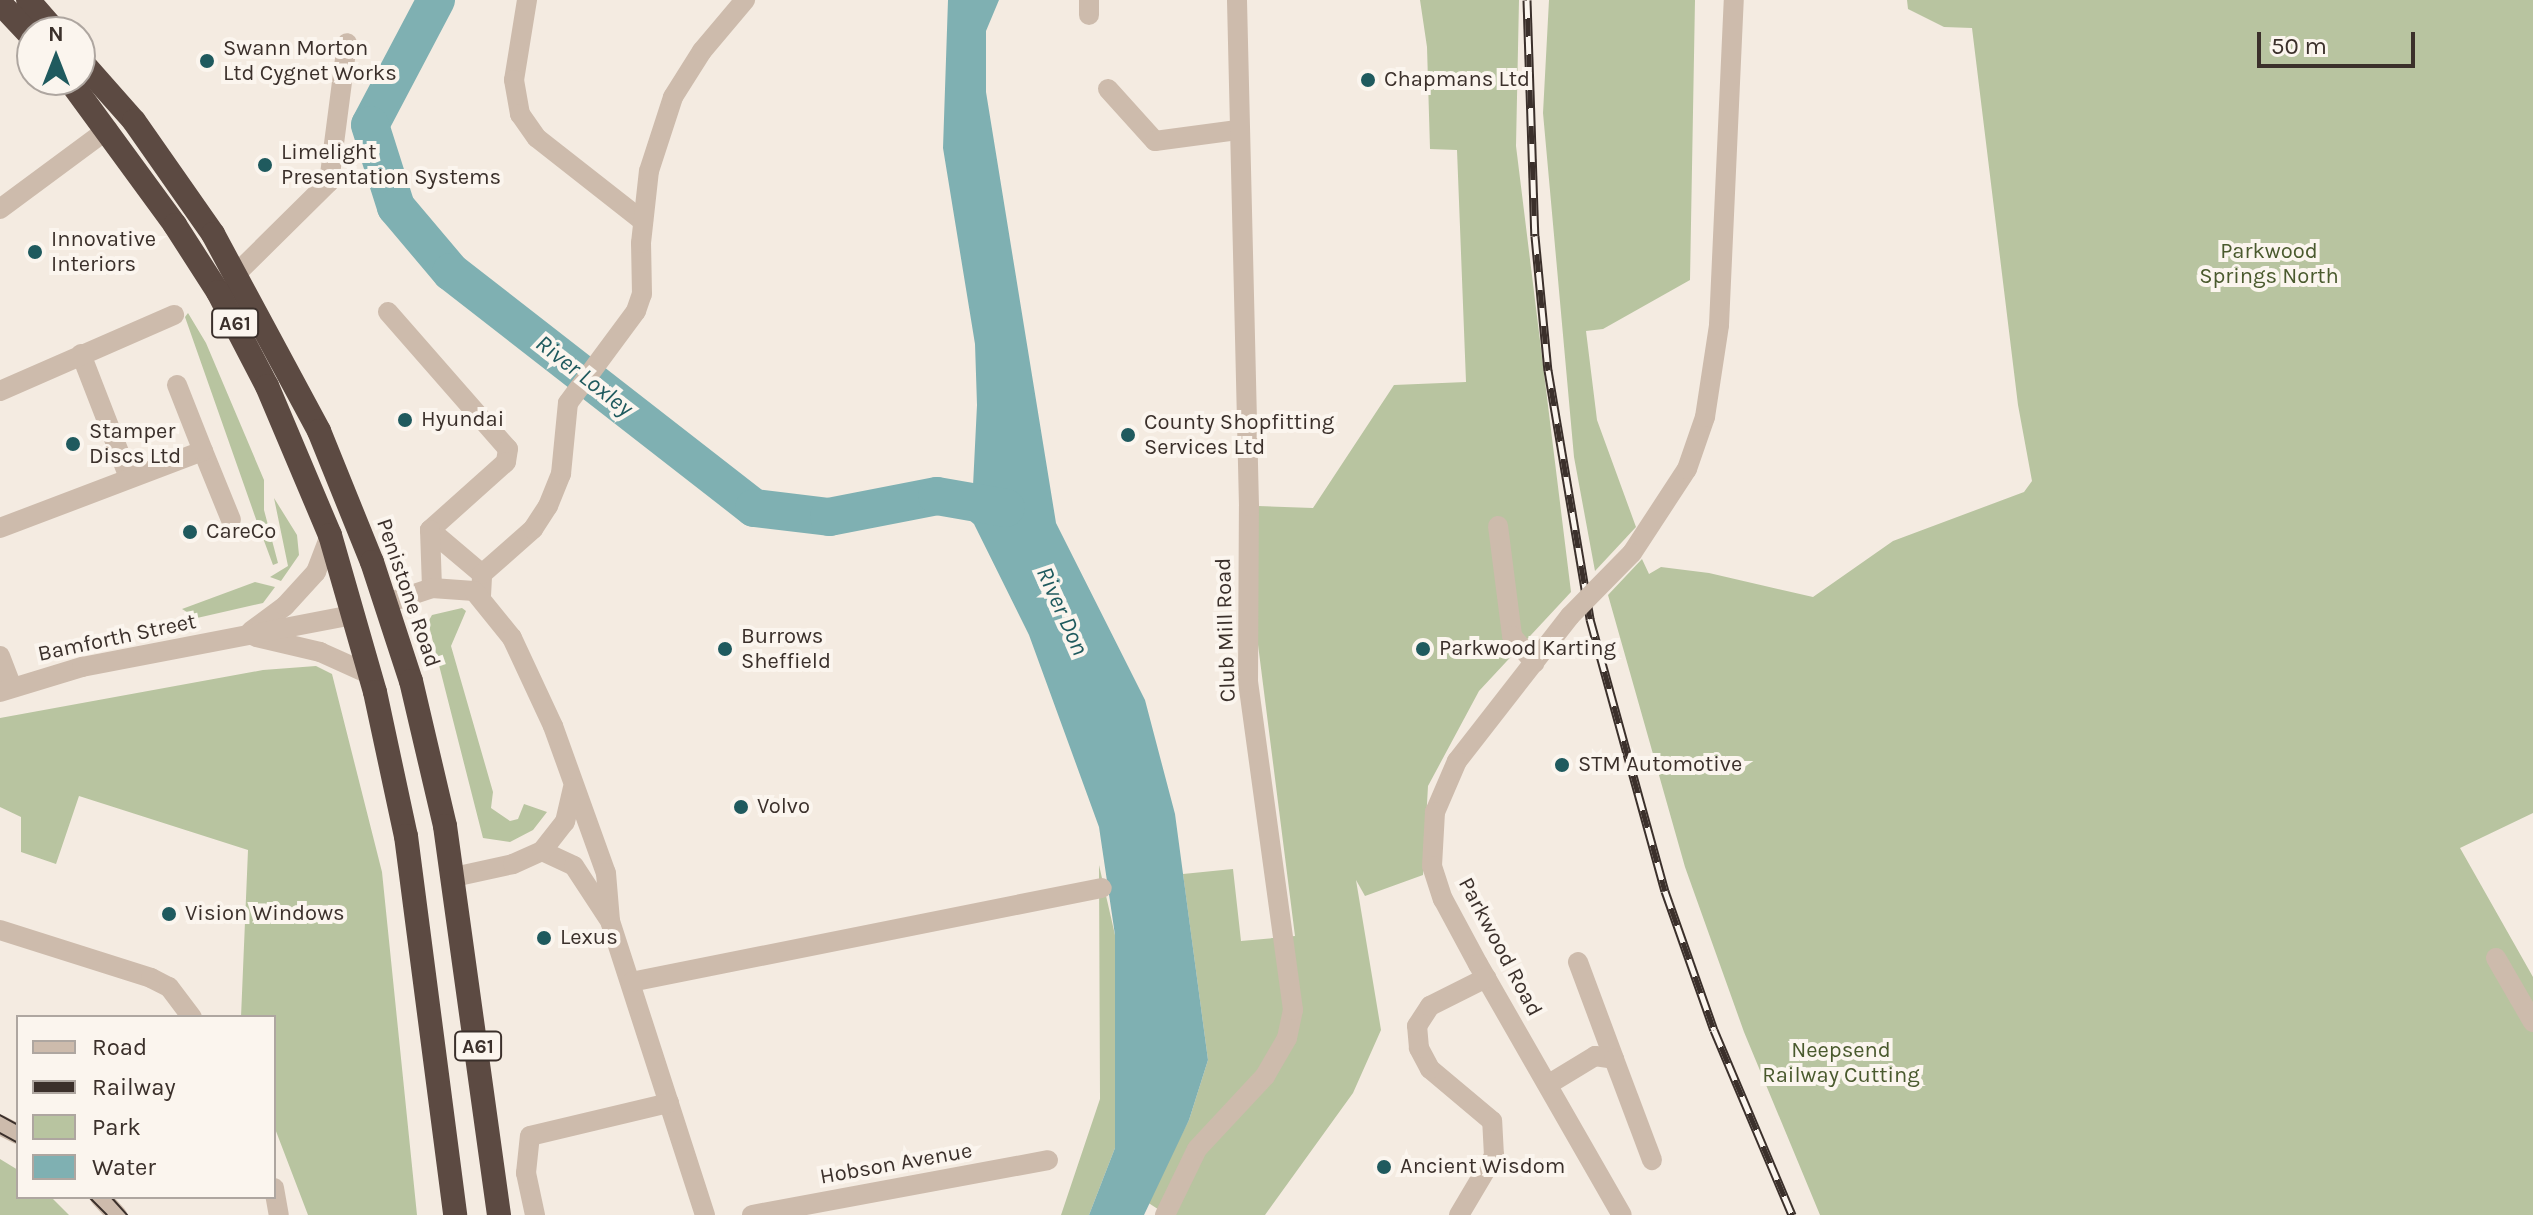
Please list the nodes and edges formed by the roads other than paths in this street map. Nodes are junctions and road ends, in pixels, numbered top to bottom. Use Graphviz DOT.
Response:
graph roads {
  1 [pos="28,0"];
  2 [pos="527,0"];
  3 [pos="745,0"];
  4 [pos="1237,0"];
  5 [pos="1734,0"];
  6 [pos="0,3"];
  7 [pos="42,16"];
  8 [pos="16,20"];
  9 [pos="347,43"];
  10 [pos="96,78"];
  11 [pos="1108,89"];
  12 [pos="82,96"];
  13 [pos="108,129"];
  14 [pos="1237,130"];
  15 [pos="0,209"];
  16 [pos="643,221"];
  17 [pos="236,274"];
  18 [pos="388,312"];
  19 [pos="174,315"];
  20 [pos="81,354"];
  21 [pos="177,385"];
  22 [pos="0,391"];
  23 [pos="203,451"];
  24 [pos="135,476"];
  25 [pos="231,520"];
  26 [pos="1498,526"];
  27 [pos="0,528"];
  28 [pos="430,530"];
  29 [pos="330,535"];
  30 [pos="482,574"];
  31 [pos="423,591"];
  32 [pos="481,596"];
  33 [pos="387,603"];
  34 [pos="353,615"];
  35 [pos="245,635"];
  36 [pos="0,656"];
  37 [pos="1535,663"];
  38 [pos="369,674"];
  39 [pos="6,689"];
  40 [pos="573,788"];
  41 [pos="542,851"];
  42 [pos="409,852"];
  43 [pos="454,877"];
  44 [pos="1102,888"];
  45 [pos="610,921"];
  46 [pos="0,930"];
  47 [pos="1578,962"];
  48 [pos="2497,970"];
  49 [pos="1486,978"];
  50 [pos="631,982"];
  51 [pos="2531,1012"];
  52 [pos="190,1015"];
  53 [pos="1614,1059"];
  54 [pos="1549,1084"];
  55 [pos="669,1103"];
  56 [pos="1048,1160"];
  57 [pos="1652,1160"];
  58 [pos="102,1199"];
  59 [pos="117,1215"];
  60 [pos="455,1215"];
  61 [pos="499,1215"];
  62 [pos="535,1215"];
  63 [pos="705,1215"];
  64 [pos="752,1215"];
  65 [pos="1165,1215"];
  66 [pos="1459,1215"];
  67 [pos="1622,1215"];
  1 -- 7 [label="highway"];
  2 -- 16 [label="street"];
  3 -- 16 [label="street"];
  4 -- 14 [label="street, Club Mill Road"];
  5 -- 37 [label="street, Parkwood Road, bridge"];
  6 -- 8 [label="highway"];
  9 -- 17 [label="street"];
  10 -- 17 [label="highway, Penistone Road / A61"];
  11 -- 14 [label="street"];
  12 -- 13 [label="highway, A61"];
  13 -- 15 [label="street"];
  13 -- 29 [label="highway, A61"];
  14 -- 65 [label="street, Club Mill Road"];
  16 -- 30 [label="street"];
  17 -- 33 [label="highway, Penistone Road / A61"];
  18 -- 28 [label="street"];
  19 -- 20 [label="street"];
  20 -- 22 [label="street"];
  20 -- 24 [label="street"];
  21 -- 23 [label="street"];
  23 -- 24 [label="street"];
  23 -- 25 [label="street"];
  24 -- 27 [label="street"];
  26 -- 37 [label="street"];
  28 -- 30 [label="street"];
  28 -- 31 [label="street"];
  29 -- 34 [label="highway, A61"];
  29 -- 35 [label="street, Bamforth Street"];
  30 -- 32 [label="street"];
  31 -- 32 [label="street, Penistone Road"];
  31 -- 33 [label="street"];
  32 -- 40 [label="street"];
  33 -- 34 [label="highway"];
  33 -- 43 [label="highway, Penistone Road / A61"];
  34 -- 35 [label="street, Bamforth Street"];
  34 -- 38 [label="highway, A61"];
  35 -- 38 [label="street, Bamforth Street"];
  35 -- 39 [label="street, Bamforth Street"];
  36 -- 39 [label="street"];
  37 -- 49 [label="street, Parkwood Road"];
  38 -- 42 [label="highway, A61"];
  40 -- 41 [label="street"];
  40 -- 45 [label="street"];
  41 -- 43 [label="street"];
  41 -- 45 [label="street"];
  42 -- 43 [label="highway"];
  42 -- 60 [label="highway, A61"];
  43 -- 61 [label="highway, Penistone Road / A61"];
  44 -- 50 [label="street"];
  45 -- 50 [label="street"];
  46 -- 52 [label="street"];
  47 -- 53 [label="street"];
  48 -- 51 [label="street"];
  49 -- 54 [label="street, Parkwood Road"];
  49 -- 66 [label="street"];
  50 -- 55 [label="street"];
  53 -- 54 [label="street"];
  53 -- 57 [label="street"];
  54 -- 67 [label="street, Parkwood Road"];
  55 -- 62 [label="street"];
  55 -- 63 [label="street"];
  56 -- 64 [label="street, Hobson Avenue"];
  58 -- 59 [label="street"];
}
